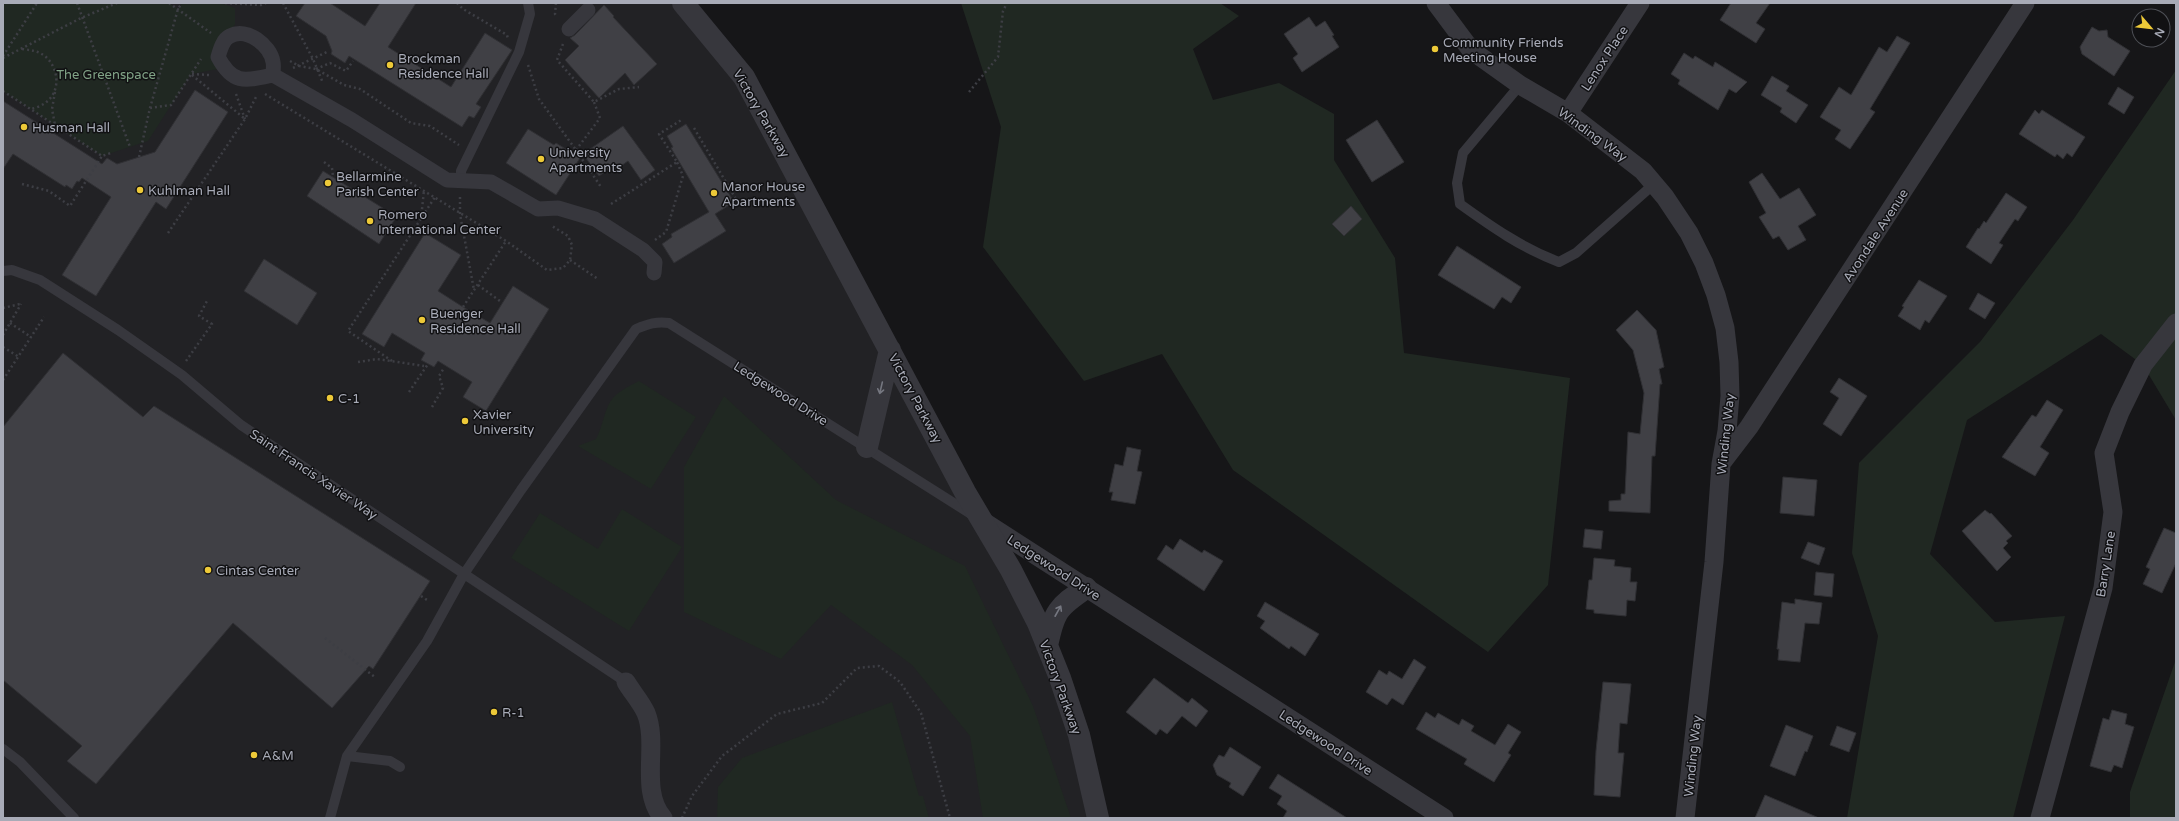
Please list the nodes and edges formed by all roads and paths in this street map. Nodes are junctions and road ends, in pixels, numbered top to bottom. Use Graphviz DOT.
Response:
graph roads {
  1 [pos="37,3"];
  2 [pos="77,3"];
  3 [pos="117,3"];
  4 [pos="170,3"];
  5 [pos="182,3"];
  6 [pos="225,3"];
  7 [pos="266,3"];
  8 [pos="283,3"];
  9 [pos="457,3"];
  10 [pos="528,3"];
  11 [pos="556,3"];
  12 [pos="683,3"];
  13 [pos="1007,3"];
  14 [pos="1436,3"];
  15 [pos="1640,3"];
  16 [pos="2025,3"];
  17 [pos="178,9"];
  18 [pos="588,10"];
  19 [pos="81,18"];
  20 [pos="569,29"];
  21 [pos="222,46"];
  22 [pos="266,48"];
  23 [pos="22,49"];
  24 [pos="329,51"];
  25 [pos="519,52"];
  26 [pos="204,56"];
  27 [pos="3,57"];
  28 [pos="313,59"];
  29 [pos="353,61"];
  30 [pos="299,66"];
  31 [pos="316,69"];
  32 [pos="191,74"];
  33 [pos="273,75"];
  34 [pos="1520,85"];
  35 [pos="639,87"];
  36 [pos="55,90"];
  37 [pos="3,91"];
  38 [pos="969,92"];
  39 [pos="594,102"];
  40 [pos="150,108"];
  41 [pos="31,110"];
  42 [pos="337,112"];
  43 [pos="1568,113"];
  44 [pos="245,119"];
  45 [pos="683,119"];
  46 [pos="55,125"];
  47 [pos="694,128"];
  48 [pos="130,147"];
  49 [pos="576,150"];
  50 [pos="111,153"];
  51 [pos="471,153"];
  52 [pos="102,156"];
  53 [pos="139,157"];
  54 [pos="324,162"];
  55 [pos="677,162"];
  56 [pos="430,170"];
  57 [pos="333,176"];
  58 [pos="454,180"];
  59 [pos="22,184"];
  60 [pos="1654,184"];
  61 [pos="601,187"];
  62 [pos="424,191"];
  63 [pos="435,198"];
  64 [pos="736,199"];
  65 [pos="611,204"];
  66 [pos="538,209"];
  67 [pos="460,214"];
  68 [pos="421,219"];
  69 [pos="168,233"];
  70 [pos="506,241"];
  71 [pos="652,243"];
  72 [pos="570,260"];
  73 [pos="3,270"];
  74 [pos="654,273"];
  75 [pos="598,279"];
  76 [pos="478,285"];
  77 [pos="474,290"];
  78 [pos="500,301"];
  79 [pos="207,302"];
  80 [pos="463,307"];
  81 [pos="3,308"];
  82 [pos="44,317"];
  83 [pos="10,323"];
  84 [pos="2176,323"];
  85 [pos="3,335"];
  86 [pos="31,337"];
  87 [pos="3,347"];
  88 [pos="890,350"];
  89 [pos="19,357"];
  90 [pos="392,361"];
  91 [pos="358,362"];
  92 [pos="184,363"];
  93 [pos="428,364"];
  94 [pos="424,366"];
  95 [pos="444,368"];
  96 [pos="3,380"];
  97 [pos="409,392"];
  98 [pos="432,407"];
  99 [pos="867,447"];
  100 [pos="1721,464"];
  101 [pos="980,519"];
  102 [pos="464,574"];
  103 [pos="1086,588"];
  104 [pos="421,596"];
  105 [pos="427,600"];
  106 [pos="325,638"];
  107 [pos="1047,646"];
  108 [pos="376,678"];
  109 [pos="626,682"];
  110 [pos="3,749"];
  111 [pos="347,756"];
  112 [pos="400,766"];
  113 [pos="74,818"];
  114 [pos="330,818"];
  115 [pos="663,818"];
  116 [pos="682,818"];
  117 [pos="950,818"];
  118 [pos="1098,818"];
  119 [pos="1444,818"];
  120 [pos="1685,818"];
  121 [pos="2040,818"];
  1 -- 27 [label="path"];
  2 -- 19 [label="path"];
  3 -- 19 [label="path"];
  4 -- 17 [label="path"];
  5 -- 17 [label="path"];
  6 -- 7 [label="path"];
  8 -- 28 [label="path"];
  9 -- 25 [label="path"];
  10 -- 25 [label="lane"];
  11 -- 20 [label="path"];
  12 -- 88 [label="street, Victory Parkway"];
  13 -- 38 [label="path"];
  14 -- 34 [label="street, Winding Way"];
  15 -- 43 [label="street, Lenox Place"];
  16 -- 100 [label="street, Avondale Avenue"];
  17 -- 21 [label="path"];
  17 -- 40 [label="path"];
  18 -- 20 [label="street"];
  19 -- 23 [label="path"];
  19 -- 48 [label="path"];
  20 -- 39 [label="path"];
  21 -- 22 [label="street"];
  21 -- 33 [label="street"];
  22 -- 30 [label="path"];
  22 -- 33 [label="street"];
  23 -- 27 [label="path"];
  23 -- 36 [label="path"];
  24 -- 28 [label="path"];
  25 -- 49 [label="path"];
  25 -- 51 [label="lane"];
  26 -- 32 [label="path"];
  28 -- 30 [label="path"];
  28 -- 31 [label="path"];
  29 -- 31 [label="path"];
  30 -- 31 [label="path"];
  30 -- 33 [label="path"];
  31 -- 42 [label="path"];
  31 -- 51 [label="path"];
  32 -- 40 [label="path"];
  32 -- 44 [label="path"];
  33 -- 42 [label="street"];
  34 -- 43 [label="street, Winding Way"];
  34 -- 60 [label="lane"];
  35 -- 39 [label="path"];
  36 -- 41 [label="path"];
  36 -- 46 [label="path"];
  37 -- 41 [label="path"];
  39 -- 49 [label="path"];
  40 -- 53 [label="path"];
  41 -- 46 [label="path"];
  42 -- 56 [label="street"];
  43 -- 60 [label="street, Winding Way"];
  44 -- 62 [label="path"];
  44 -- 69 [label="path"];
  45 -- 55 [label="path"];
  46 -- 52 [label="path"];
  47 -- 64 [label="path"];
  49 -- 61 [label="path"];
  50 -- 52 [label="path"];
  51 -- 58 [label="lane"];
  52 -- 59 [label="path"];
  54 -- 57 [label="path"];
  55 -- 65 [label="path"];
  55 -- 71 [label="path"];
  56 -- 58 [label="street"];
  56 -- 62 [label="path"];
  58 -- 63 [label="path"];
  58 -- 66 [label="street"];
  58 -- 67 [label="path"];
  60 -- 100 [label="street, Winding Way"];
  62 -- 63 [label="path"];
  62 -- 68 [label="path"];
  63 -- 67 [label="path"];
  63 -- 68 [label="path"];
  66 -- 72 [label="path"];
  66 -- 74 [label="street"];
  67 -- 70 [label="path"];
  67 -- 77 [label="path"];
  68 -- 90 [label="path"];
  70 -- 72 [label="path"];
  70 -- 76 [label="path"];
  72 -- 75 [label="path"];
  73 -- 102 [label="lane, Saint Francis Xavier Way"];
  76 -- 77 [label="path"];
  76 -- 78 [label="path"];
  77 -- 80 [label="path"];
  79 -- 92 [label="path"];
  81 -- 83 [label="path"];
  82 -- 86 [label="path"];
  83 -- 85 [label="path"];
  83 -- 86 [label="path"];
  84 -- 121 [label="street, Barry Lane"];
  86 -- 89 [label="path"];
  87 -- 89 [label="path"];
  88 -- 99 [label="street, one-way"];
  88 -- 101 [label="street, Victory Parkway"];
  89 -- 96 [label="path"];
  90 -- 91 [label="path"];
  90 -- 94 [label="path"];
  93 -- 94 [label="path"];
  94 -- 97 [label="path"];
  95 -- 98 [label="path"];
  99 -- 101 [label="lane, Ledgewood Drive"];
  99 -- 102 [label="lane, Ledgewood Drive"];
  100 -- 120 [label="street, Winding Way"];
  101 -- 103 [label="street, Ledgewood Drive"];
  101 -- 107 [label="street, Victory Parkway"];
  102 -- 109 [label="lane, Saint Francis Xavier Way"];
  102 -- 111 [label="lane"];
  107 -- 103 [label="street, one-way"];
  103 -- 119 [label="street, Ledgewood Drive"];
  104 -- 105 [label="path"];
  106 -- 108 [label="path"];
  107 -- 118 [label="street, Victory Parkway"];
  109 -- 115 [label="street"];
  110 -- 113 [label="lane"];
  111 -- 112 [label="lane"];
  111 -- 114 [label="lane"];
  116 -- 117 [label="path"];
}
